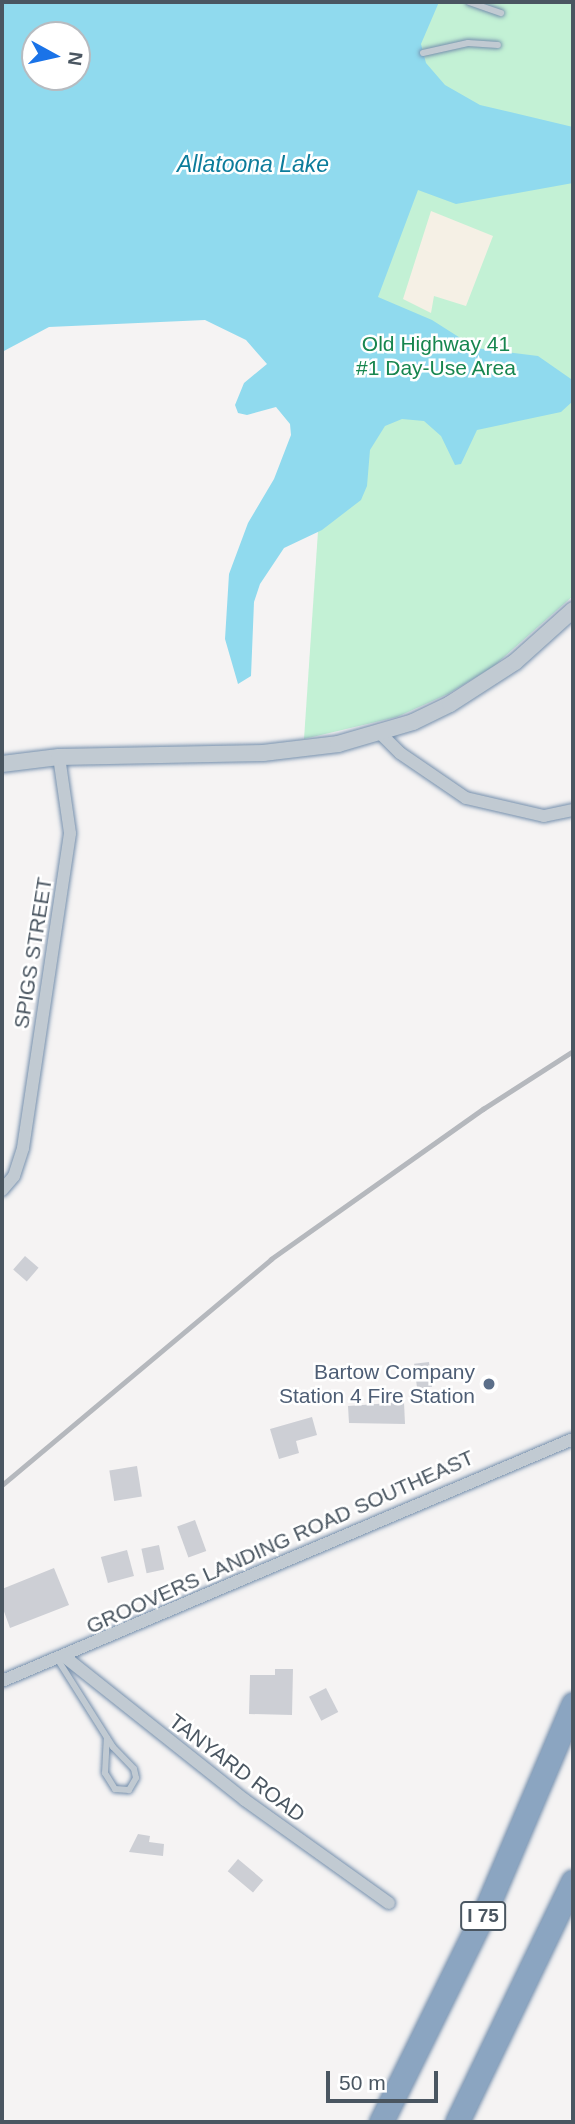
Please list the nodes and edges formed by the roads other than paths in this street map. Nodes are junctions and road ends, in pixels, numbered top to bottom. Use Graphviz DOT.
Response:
graph roads {
  1 [pos="469,2"];
  2 [pos="501,13"];
  3 [pos="498,44"];
  4 [pos="423,53"];
  5 [pos="573,610"];
  6 [pos="380,733"];
  7 [pos="59,757"];
  8 [pos="2,764"];
  9 [pos="573,810"];
  10 [pos="2,1190"];
  11 [pos="573,1439"];
  12 [pos="62,1659"];
  13 [pos="2,1681"];
  14 [pos="573,1704"];
  15 [pos="107,1738"];
  16 [pos="573,1881"];
  17 [pos="389,1903"];
  18 [pos="381,2122"];
  19 [pos="457,2122"];
  1 -- 2 [label="lane"];
  3 -- 4 [label="lane"];
  5 -- 6 [label="street"];
  6 -- 7 [label="street"];
  6 -- 9 [label="street"];
  7 -- 8 [label="street"];
  7 -- 10 [label="street, SPIGS STREET"];
  11 -- 12 [label="street, GROOVERS LANDING ROAD SOUTHEAST"];
  12 -- 13 [label="street, GROOVERS LANDING ROAD SOUTHEAST"];
  12 -- 15 [label="lane"];
  12 -- 17 [label="street, TANYARD ROAD"];
  14 -- 18 [label="highway, I 75"];
  15 -- 15 [label="lane"];
  16 -- 19 [label="highway"];
}
